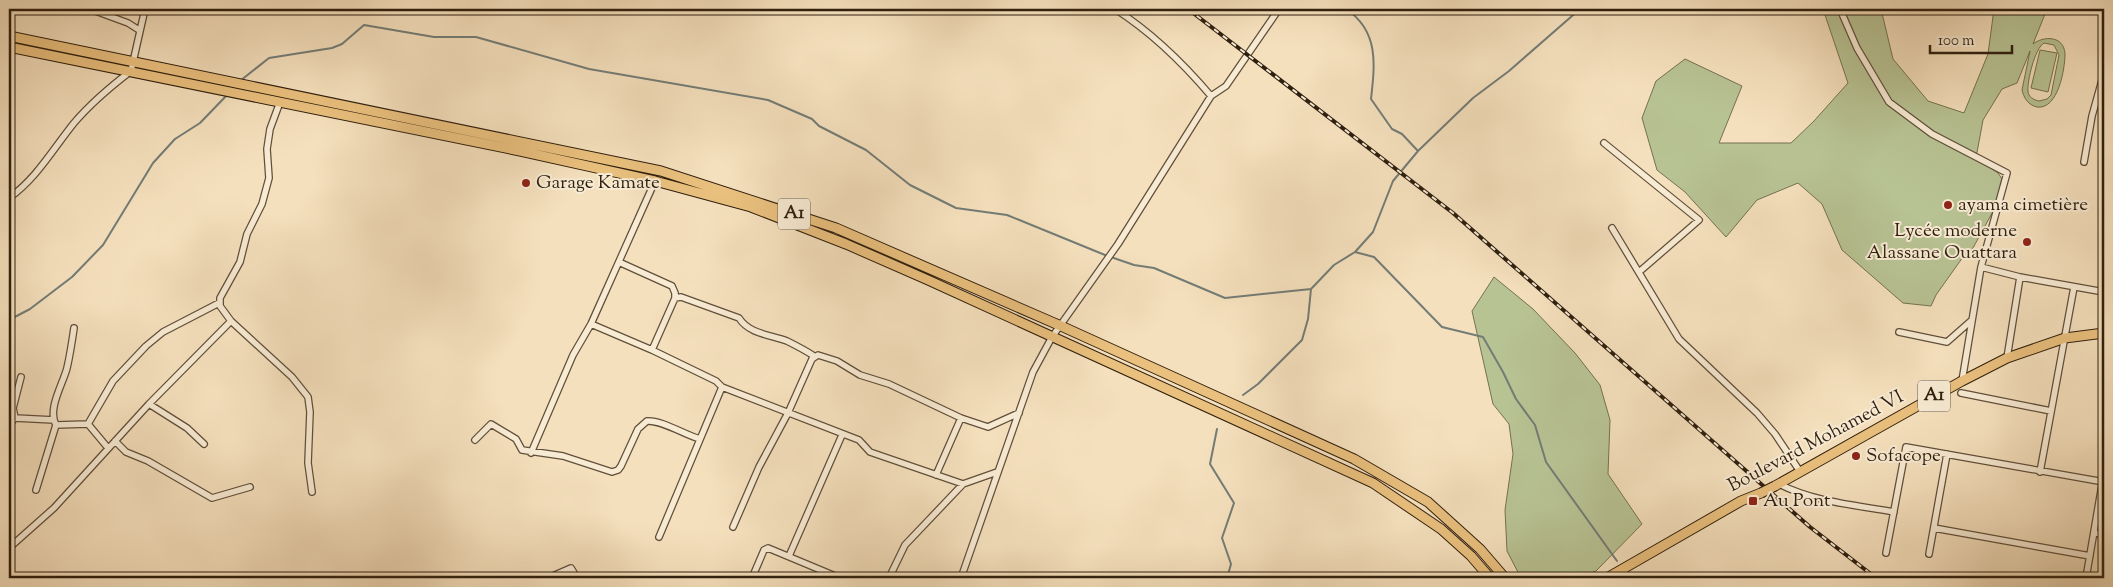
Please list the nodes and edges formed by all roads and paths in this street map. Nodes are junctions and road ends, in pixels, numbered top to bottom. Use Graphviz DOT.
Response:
graph roads {
  1 [pos="94,9"];
  2 [pos="145,9"];
  3 [pos="1115,9"];
  4 [pos="1279,9"];
  5 [pos="1840,9"];
  6 [pos="139,30"];
  7 [pos="9,36"];
  8 [pos="9,47"];
  9 [pos="132,67"];
  10 [pos="2104,73"];
  11 [pos="1211,96"];
  12 [pos="280,102"];
  13 [pos="1604,143"];
  14 [pos="2084,162"];
  15 [pos="655,182"];
  16 [pos="9,198"];
  17 [pos="1612,228"];
  18 [pos="621,263"];
  19 [pos="1981,267"];
  20 [pos="1639,272"];
  21 [pos="2020,277"];
  22 [pos="2074,287"];
  23 [pos="2104,292"];
  24 [pos="675,298"];
  25 [pos="218,303"];
  26 [pos="1972,320"];
  27 [pos="232,321"];
  28 [pos="592,324"];
  29 [pos="1061,326"];
  30 [pos="74,328"];
  31 [pos="1899,332"];
  32 [pos="2104,333"];
  33 [pos="1052,337"];
  34 [pos="2065,338"];
  35 [pos="652,350"];
  36 [pos="814,356"];
  37 [pos="2008,358"];
  38 [pos="20,377"];
  39 [pos="1962,381"];
  40 [pos="722,388"];
  41 [pos="1961,394"];
  42 [pos="149,404"];
  43 [pos="2051,411"];
  44 [pos="788,413"];
  45 [pos="1019,413"];
  46 [pos="15,418"];
  47 [pos="961,418"];
  48 [pos="55,422"];
  49 [pos="88,424"];
  50 [pos="9,425"];
  51 [pos="842,435"];
  52 [pos="700,439"];
  53 [pos="475,440"];
  54 [pos="114,441"];
  55 [pos="204,444"];
  56 [pos="108,448"];
  57 [pos="531,453"];
  58 [pos="1947,454"];
  59 [pos="1799,470"];
  60 [pos="997,472"];
  61 [pos="2040,472"];
  62 [pos="2104,473"];
  63 [pos="936,475"];
  64 [pos="2103,482"];
  65 [pos="963,484"];
  66 [pos="1777,485"];
  67 [pos="250,487"];
  68 [pos="36,490"];
  69 [pos="312,492"];
  70 [pos="1894,512"];
  71 [pos="733,527"];
  72 [pos="1934,528"];
  73 [pos="2094,533"];
  74 [pos="2104,534"];
  75 [pos="659,537"];
  76 [pos="9,548"];
  77 [pos="1886,553"];
  78 [pos="1929,554"];
  79 [pos="789,556"];
  80 [pos="2090,556"];
  81 [pos="548,578"];
  82 [pos="577,578"];
  83 [pos="752,578"];
  84 [pos="840,578"];
  85 [pos="889,578"];
  86 [pos="961,578"];
  87 [pos="1490,578"];
  88 [pos="1505,578"];
  89 [pos="1606,578"];
  90 [pos="2086,578"];
  1 -- 6 [label="street"];
  2 -- 6 [label="street"];
  3 -- 11 [label="street"];
  4 -- 11 [label="street"];
  5 -- 19 [label="street"];
  6 -- 9 [label="street"];
  7 -- 9 [label="main road, A1"];
  8 -- 9 [label="main road, A1"];
  9 -- 12 [label="main road, A1"];
  9 -- 16 [label="street"];
  9 -- 29 [label="main road, A1"];
  10 -- 14 [label="street"];
  11 -- 29 [label="street"];
  12 -- 15 [label="main road, A1"];
  12 -- 25 [label="street"];
  13 -- 20 [label="street"];
  15 -- 18 [label="street"];
  15 -- 33 [label="main road, A1"];
  17 -- 20 [label="street"];
  18 -- 24 [label="street"];
  18 -- 28 [label="street"];
  19 -- 21 [label="street"];
  19 -- 26 [label="street"];
  20 -- 59 [label="street"];
  21 -- 22 [label="street"];
  21 -- 37 [label="street"];
  22 -- 23 [label="street"];
  22 -- 34 [label="street"];
  24 -- 35 [label="street"];
  24 -- 36 [label="street"];
  25 -- 27 [label="street"];
  25 -- 49 [label="street"];
  26 -- 31 [label="street"];
  26 -- 39 [label="street"];
  27 -- 42 [label="street"];
  27 -- 69 [label="street"];
  28 -- 35 [label="street"];
  28 -- 57 [label="street"];
  29 -- 33 [label="street"];
  29 -- 88 [label="main road, A1"];
  30 -- 48 [label="street"];
  32 -- 34 [label="main road, Boulevard Mohamed VI / A1"];
  33 -- 45 [label="street"];
  33 -- 87 [label="main road, A1"];
  34 -- 37 [label="main road, Boulevard Mohamed VI / A1"];
  34 -- 43 [label="street"];
  35 -- 40 [label="street"];
  36 -- 44 [label="street"];
  36 -- 47 [label="street"];
  37 -- 39 [label="main road, Boulevard Mohamed VI / A1"];
  38 -- 46 [label="street"];
  39 -- 59 [label="main road, Boulevard Mohamed VI / A1"];
  40 -- 44 [label="street"];
  40 -- 52 [label="street"];
  41 -- 43 [label="street"];
  42 -- 54 [label="street"];
  42 -- 55 [label="street"];
  43 -- 61 [label="street"];
  44 -- 51 [label="street"];
  44 -- 71 [label="street"];
  45 -- 47 [label="street"];
  45 -- 60 [label="street"];
  46 -- 48 [label="street"];
  46 -- 50 [label="street"];
  47 -- 63 [label="street"];
  48 -- 49 [label="street"];
  48 -- 68 [label="street"];
  49 -- 56 [label="street"];
  51 -- 63 [label="street"];
  51 -- 79 [label="street"];
  52 -- 57 [label="street"];
  52 -- 75 [label="street"];
  53 -- 57 [label="street"];
  54 -- 56 [label="street"];
  54 -- 67 [label="street"];
  56 -- 76 [label="street"];
  58 -- 61 [label="street"];
  58 -- 70 [label="street"];
  58 -- 72 [label="street"];
  59 -- 66 [label="main road, Boulevard Mohamed VI / A1"];
  60 -- 65 [label="street"];
  60 -- 86 [label="street"];
  61 -- 64 [label="street"];
  62 -- 64 [label="street"];
  63 -- 65 [label="street"];
  64 -- 73 [label="street"];
  65 -- 85 [label="street"];
  66 -- 70 [label="street"];
  66 -- 89 [label="main road, Boulevard Mohamed VI / A1, bridge"];
  70 -- 77 [label="street"];
  72 -- 78 [label="street"];
  72 -- 80 [label="street"];
  73 -- 74 [label="street"];
  73 -- 80 [label="street"];
  79 -- 83 [label="street"];
  79 -- 84 [label="street"];
  80 -- 90 [label="street"];
  81 -- 82 [label="street"];
}
